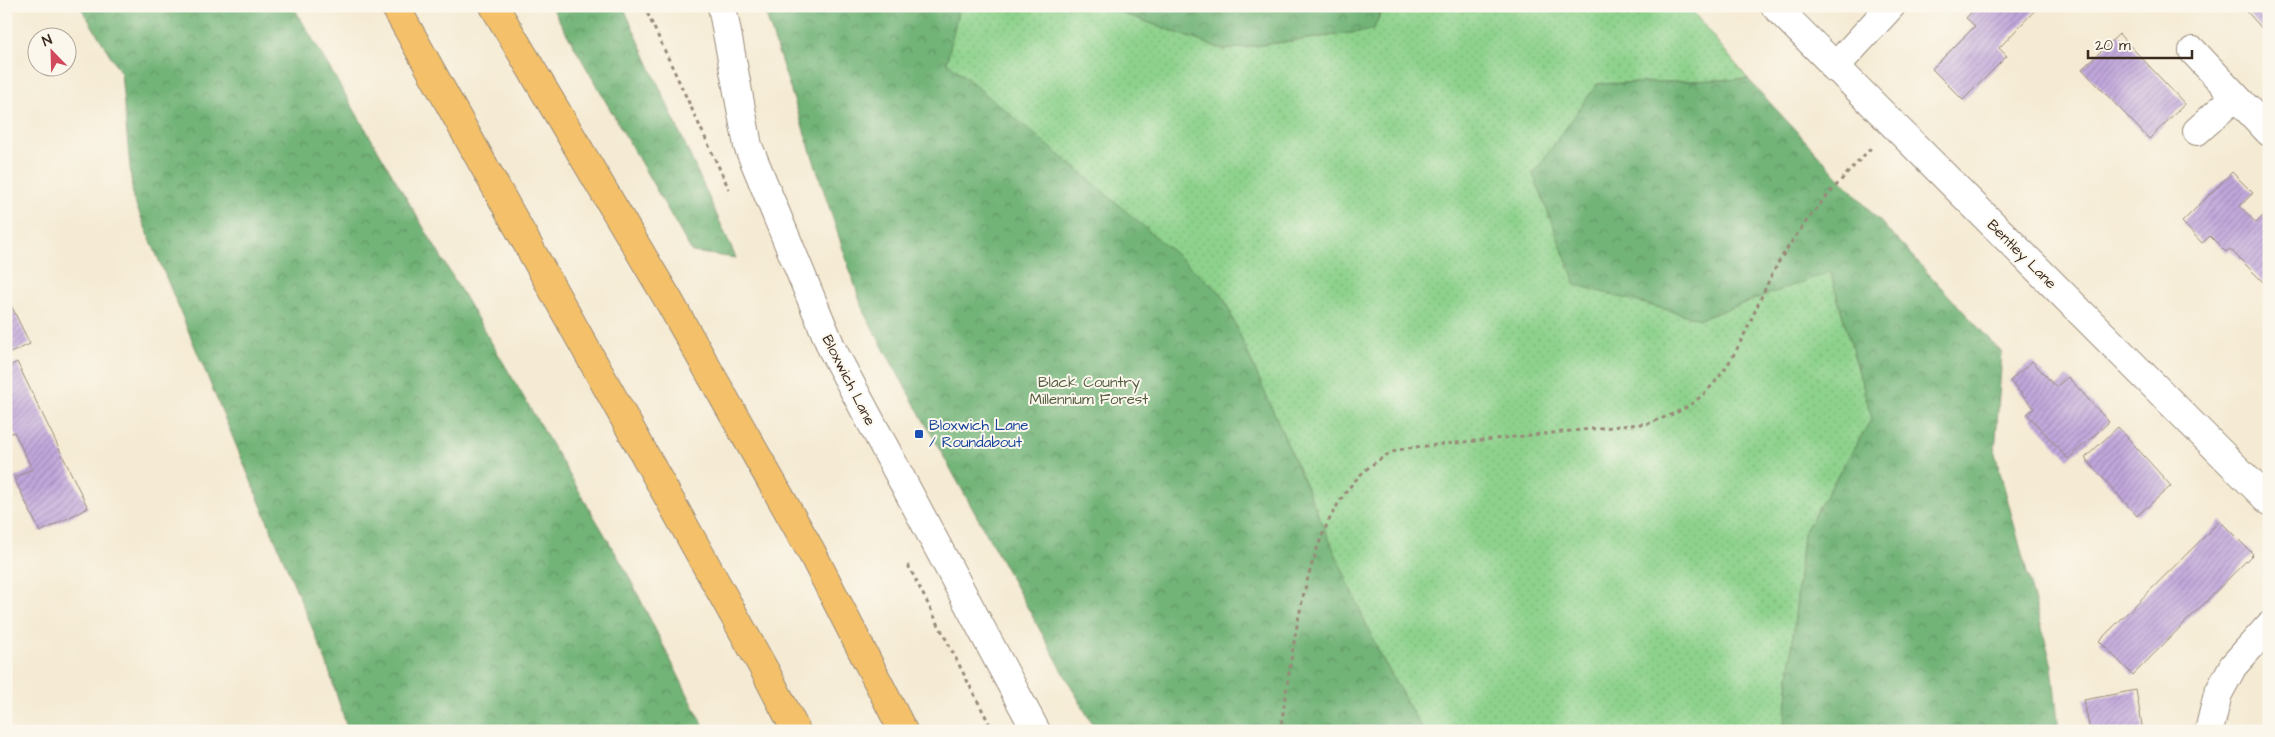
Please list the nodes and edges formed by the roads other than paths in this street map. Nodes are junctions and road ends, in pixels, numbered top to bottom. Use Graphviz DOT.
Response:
graph roads {
  1 [pos="395,6"];
  2 [pos="494,6"];
  3 [pos="722,6"];
  4 [pos="1775,6"];
  5 [pos="1891,6"];
  6 [pos="2193,51"];
  7 [pos="1834,68"];
  8 [pos="2235,97"];
  9 [pos="2197,131"];
  10 [pos="2269,132"];
  11 [pos="2269,501"];
  12 [pos="2269,626"];
  13 [pos="796,731"];
  14 [pos="903,731"];
  15 [pos="1036,731"];
  16 [pos="2208,731"];
  1 -- 13 [label="highway"];
  2 -- 14 [label="highway"];
  3 -- 15 [label="street, Bloxwich Lane"];
  4 -- 7 [label="street, Bentley Lane"];
  5 -- 7 [label="street"];
  6 -- 8 [label="street"];
  7 -- 11 [label="street, Bentley Lane"];
  8 -- 9 [label="street"];
  8 -- 10 [label="street"];
  12 -- 16 [label="street"];
}
